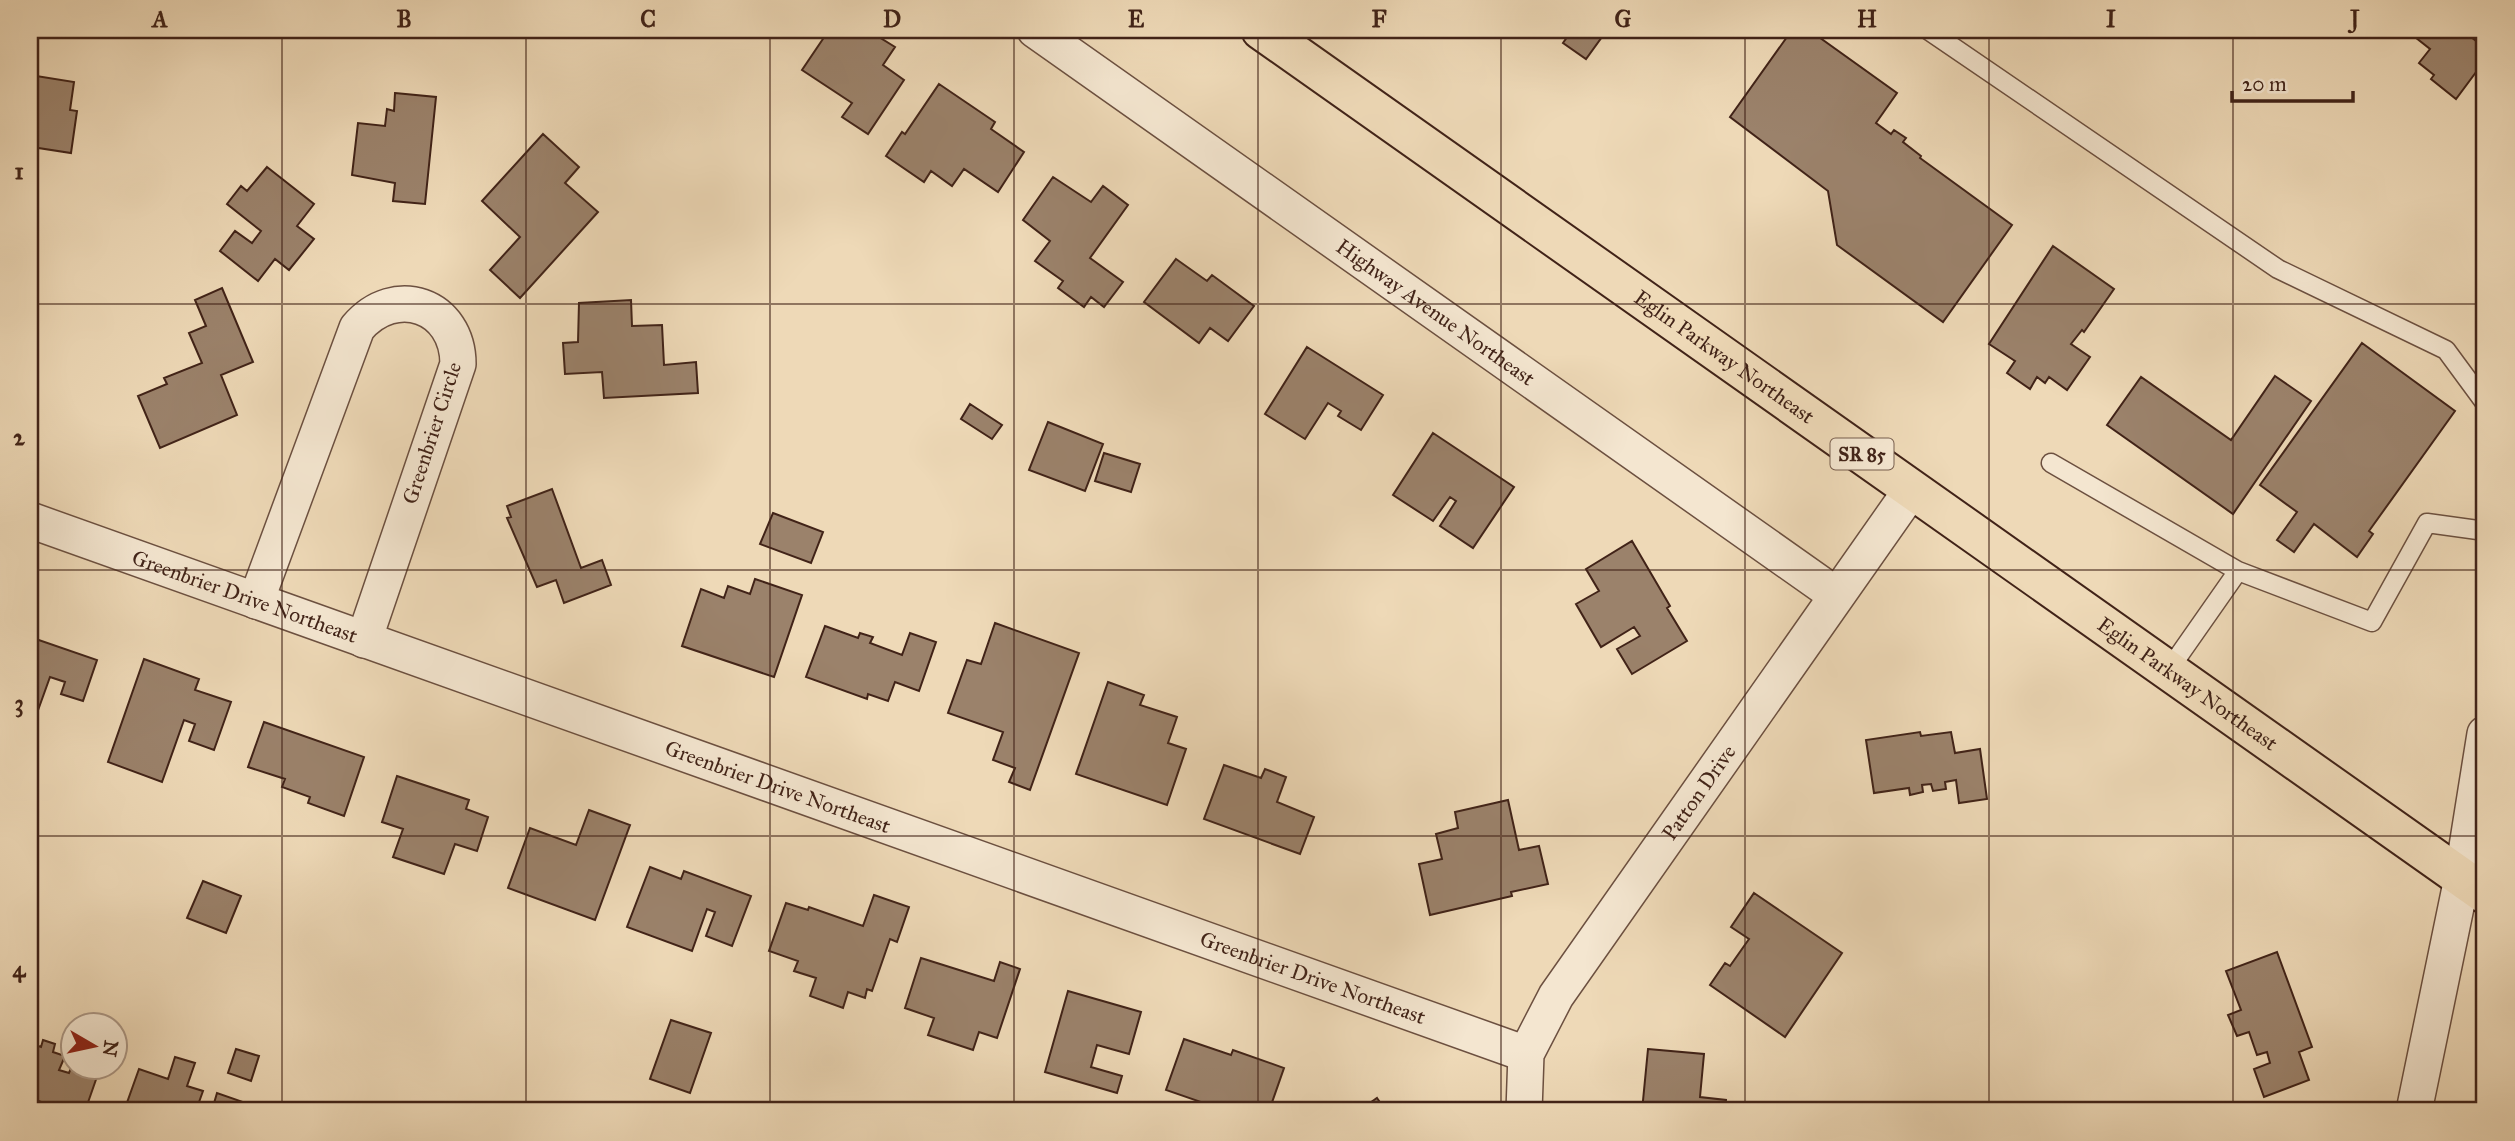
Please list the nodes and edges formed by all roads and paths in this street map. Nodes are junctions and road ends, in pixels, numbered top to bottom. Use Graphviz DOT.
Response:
graph roads {
  1 [pos="1035,30"];
  2 [pos="1261,30"];
  3 [pos="1928,30"];
  4 [pos="2485,403"];
  5 [pos="2051,463"];
  6 [pos="1912,489"];
  7 [pos="30,520"];
  8 [pos="2485,531"];
  9 [pos="2238,571"];
  10 [pos="1836,595"];
  11 [pos="256,601"];
  12 [pos="364,640"];
  13 [pos="2168,671"];
  14 [pos="2485,734"];
  15 [pos="2474,886"];
  16 [pos="1526,1054"];
  17 [pos="1524,1111"];
  18 [pos="2414,1111"];
  1 -- 10 [label="street, Highway Avenue Northeast"];
  2 -- 6 [label="highway, Eglin Parkway Northeast / SR 85"];
  3 -- 4 [label="lane"];
  5 -- 9 [label="lane"];
  6 -- 10 [label="street, Patton Drive"];
  6 -- 13 [label="highway, Eglin Parkway Northeast / SR 85"];
  7 -- 11 [label="street, Greenbrier Drive Northeast"];
  8 -- 9 [label="lane"];
  9 -- 13 [label="lane"];
  10 -- 16 [label="street, Patton Drive"];
  11 -- 12 [label="street, Greenbrier Drive Northeast"];
  11 -- 12 [label="street, Greenbrier Circle"];
  12 -- 16 [label="street, Greenbrier Drive Northeast"];
  13 -- 15 [label="highway, Eglin Parkway Northeast / SR 85"];
  14 -- 15 [label="street"];
  15 -- 18 [label="street"];
  16 -- 17 [label="street, Patton Drive"];
}
